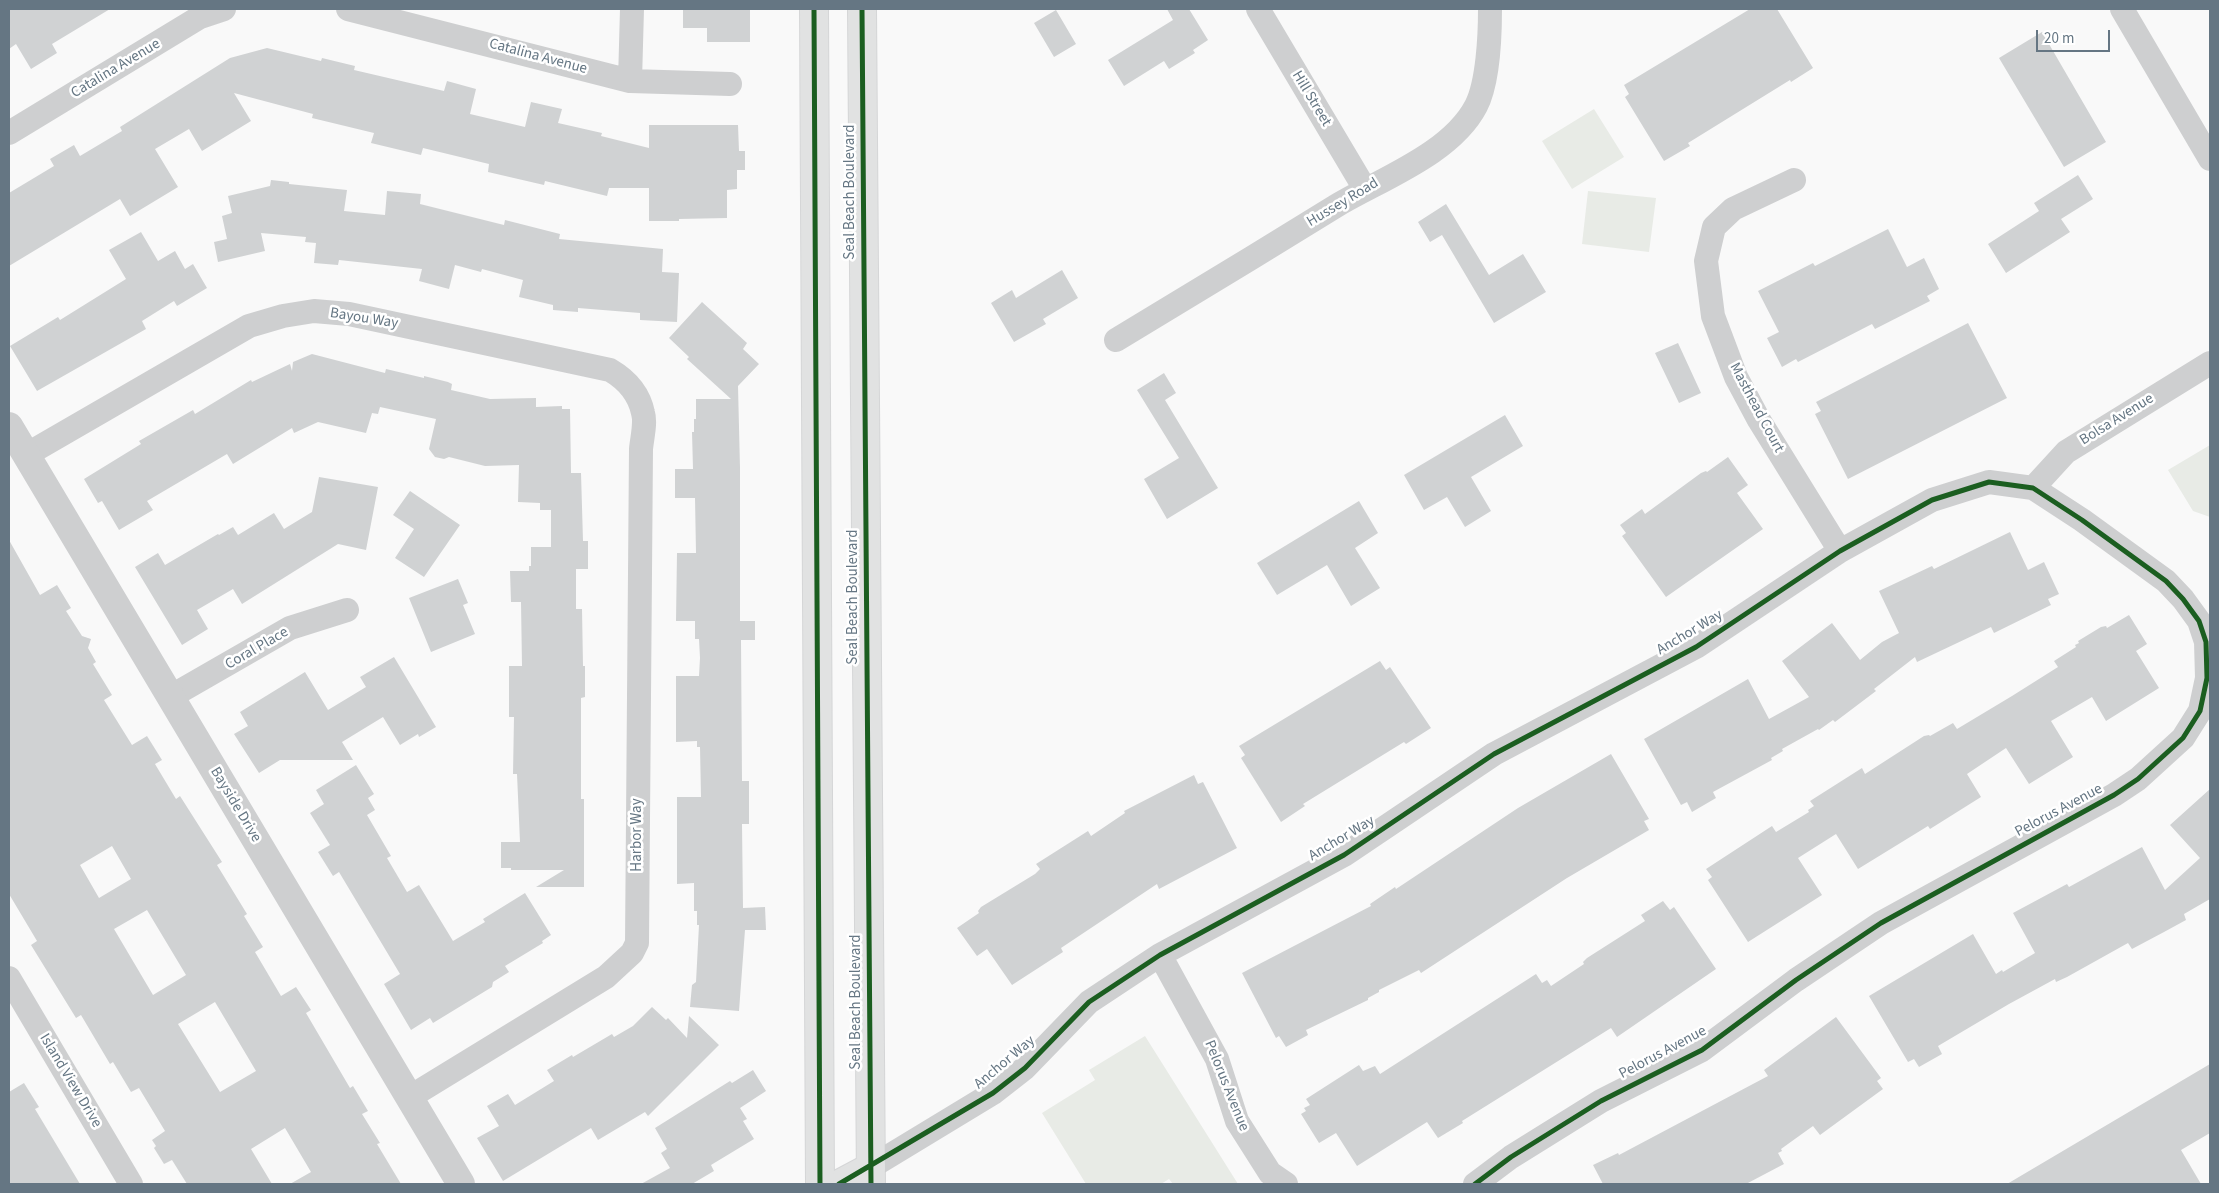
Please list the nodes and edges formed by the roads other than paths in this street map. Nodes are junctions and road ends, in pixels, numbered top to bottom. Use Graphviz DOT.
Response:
graph roads {
  1 [pos="224,9"];
  2 [pos="348,9"];
  3 [pos="632,9"];
  4 [pos="814,9"];
  5 [pos="862,9"];
  6 [pos="1258,9"];
  7 [pos="1490,9"];
  8 [pos="2122,9"];
  9 [pos="630,81"];
  10 [pos="730,84"];
  11 [pos="9,133"];
  12 [pos="2210,159"];
  13 [pos="1794,180"];
  14 [pos="1364,189"];
  15 [pos="1116,340"];
  16 [pos="2210,363"];
  17 [pos="9,426"];
  18 [pos="641,449"];
  19 [pos="26,455"];
  20 [pos="2033,488"];
  21 [pos="1840,551"];
  22 [pos="347,610"];
  23 [pos="170,698"];
  24 [pos="1160,955"];
  25 [pos="9,978"];
  26 [pos="410,1097"];
  27 [pos="871,1175"];
  28 [pos="131,1184"];
  29 [pos="461,1184"];
  30 [pos="820,1184"];
  31 [pos="840,1184"];
  32 [pos="1286,1184"];
  33 [pos="1475,1184"];
  1 -- 11 [label="street, Catalina Avenue"];
  2 -- 9 [label="street, Catalina Avenue"];
  3 -- 9 [label="street"];
  4 -- 30 [label="main road"];
  5 -- 27 [label="main road, Seal Beach Boulevard"];
  6 -- 14 [label="street, Hill Street"];
  7 -- 14 [label="street, Hussey Road"];
  8 -- 12 [label="street"];
  9 -- 10 [label="street, Catalina Avenue"];
  13 -- 21 [label="street, Masthead Court"];
  14 -- 15 [label="street, Hussey Road"];
  16 -- 20 [label="street, Bolsa Avenue"];
  17 -- 19 [label="street, Bayside Drive"];
  18 -- 19 [label="street, Bayou Way"];
  18 -- 26 [label="street, Harbor Way"];
  19 -- 23 [label="street, Bayside Drive"];
  20 -- 21 [label="street, Pelorus Avenue"];
  20 -- 33 [label="street, Pelorus Avenue"];
  21 -- 24 [label="street, Anchor Way"];
  22 -- 23 [label="street, Coral Place"];
  23 -- 26 [label="street, Bayside Drive"];
  24 -- 27 [label="street, Anchor Way"];
  24 -- 32 [label="street, Pelorus Avenue"];
  25 -- 28 [label="street, Island View Drive"];
  26 -- 29 [label="street, Bayside Drive"];
  27 -- 31 [label="main road"];
}
